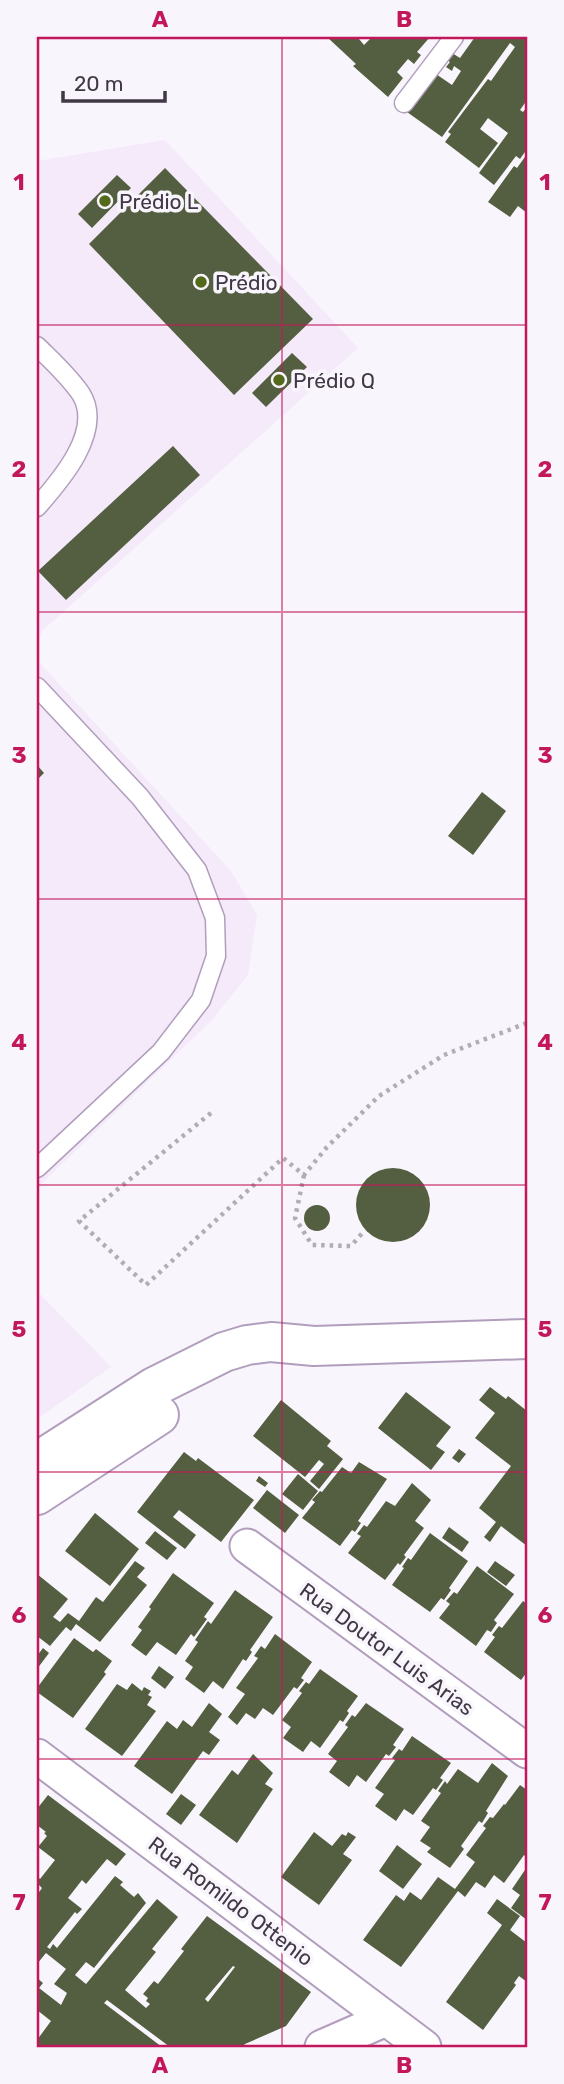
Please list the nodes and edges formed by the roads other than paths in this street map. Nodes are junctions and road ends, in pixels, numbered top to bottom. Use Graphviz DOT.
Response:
graph roads {
  1 [pos="454,37"];
  2 [pos="404,103"];
  3 [pos="37,346"];
  4 [pos="37,508"];
  5 [pos="37,687"];
  6 [pos="37,1168"];
  7 [pos="526,1341"];
  8 [pos="314,1346"];
  9 [pos="37,1462"];
  10 [pos="37,1495"];
  11 [pos="247,1546"];
  12 [pos="527,1751"];
  13 [pos="37,1756"];
  14 [pos="386,2019"];
  15 [pos="322,2047"];
  16 [pos="424,2047"];
  1 -- 2 [label="lane"];
  3 -- 4 [label="lane"];
  5 -- 6 [label="lane"];
  7 -- 8 [label="main road"];
  8 -- 9 [label="main road"];
  8 -- 10 [label="main road"];
  11 -- 12 [label="street, Rua Doutor Luis Arias"];
  13 -- 14 [label="street, Rua Romildo Ottenio"];
  14 -- 15 [label="street"];
  14 -- 16 [label="street, Rua Romildo Ottenio"];
}
